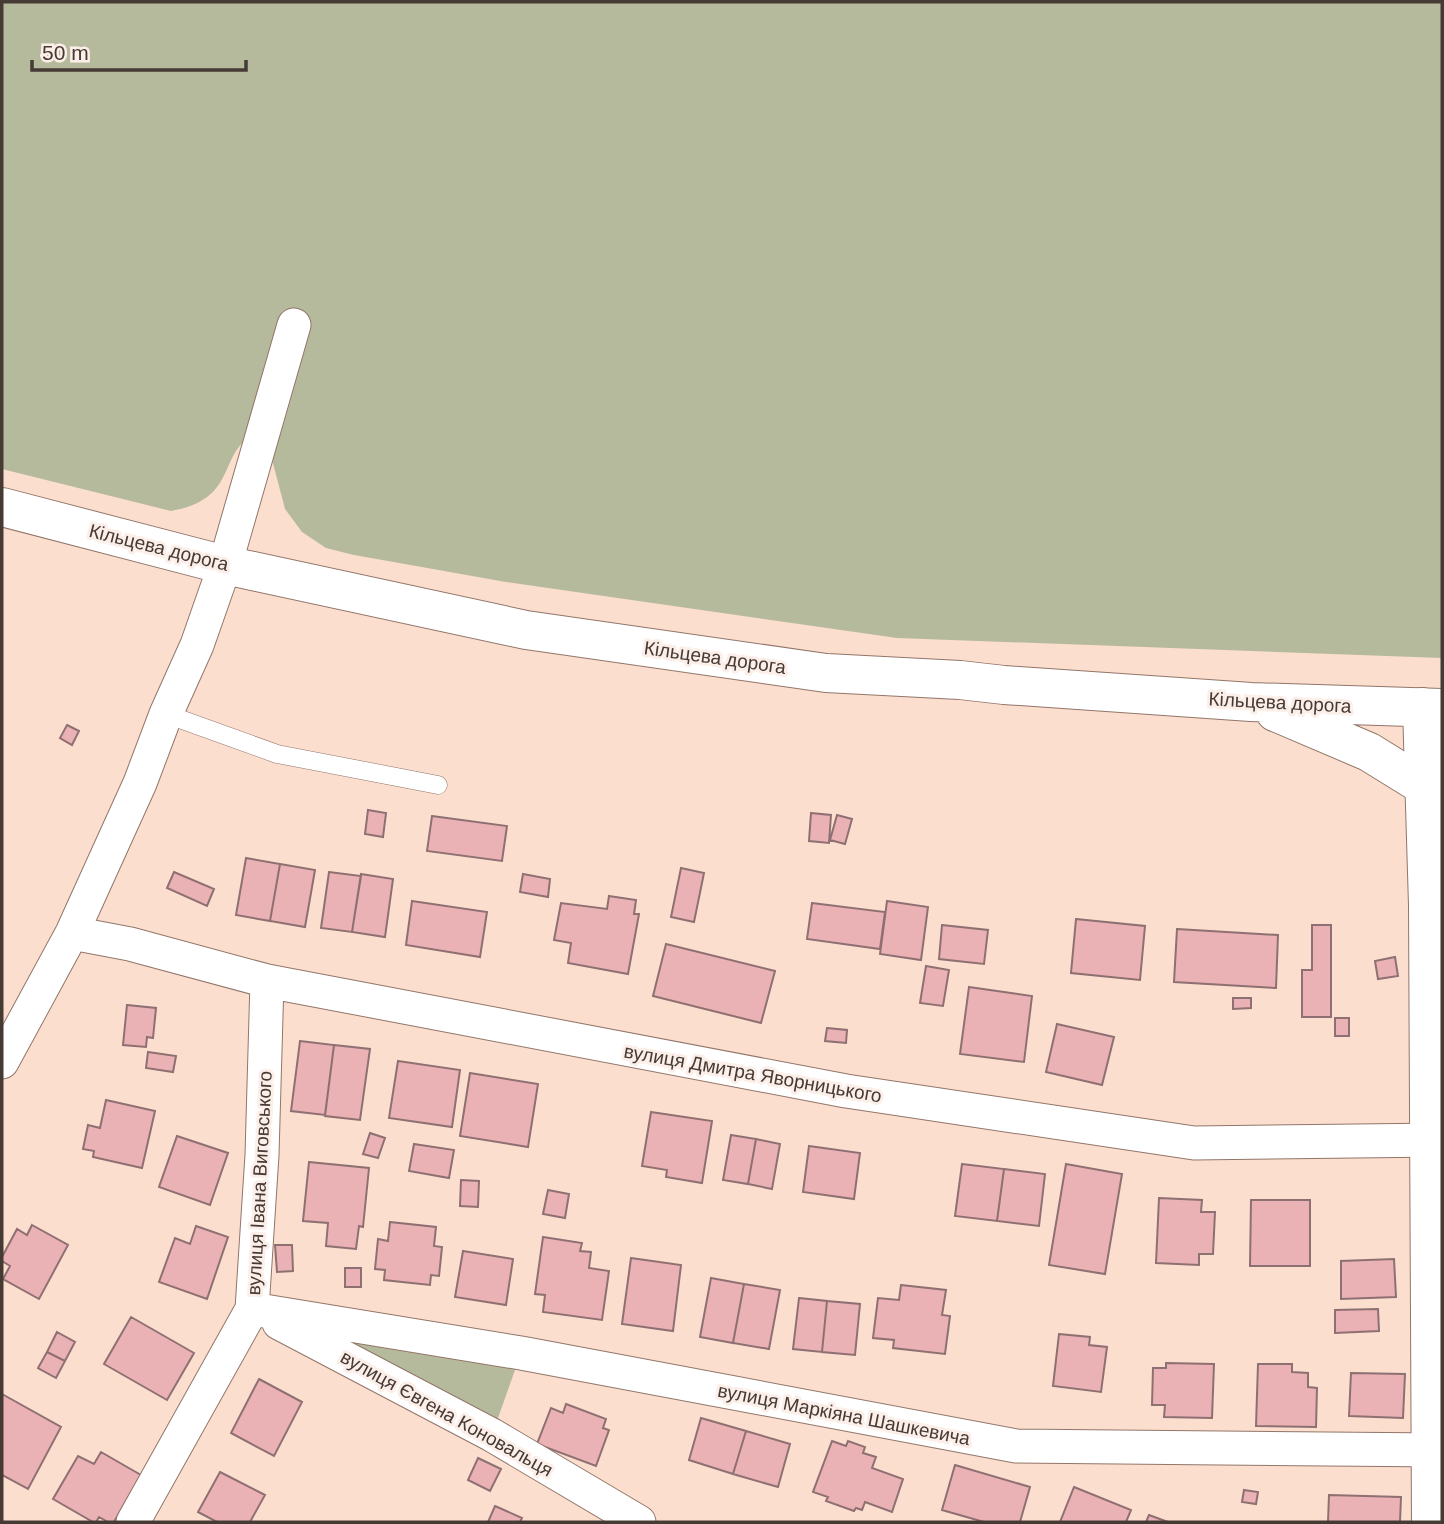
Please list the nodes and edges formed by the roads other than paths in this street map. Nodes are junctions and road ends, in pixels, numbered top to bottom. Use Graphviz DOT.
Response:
graph roads {
  1 [pos="294,326"];
  2 [pos="2,507"];
  3 [pos="225,565"];
  4 [pos="1251,702"];
  5 [pos="1432,708"];
  6 [pos="166,715"];
  7 [pos="1433,778"];
  8 [pos="438,785"];
  9 [pos="1435,905"];
  10 [pos="72,933"];
  11 [pos="267,981"];
  12 [pos="2,1062"];
  13 [pos="1435,1140"];
  14 [pos="252,1309"];
  15 [pos="1437,1450"];
  16 [pos="133,1522"];
  17 [pos="639,1522"];
  18 [pos="1431,1522"];
  1 -- 3 [label="street"];
  2 -- 3 [label="main road, Кільцева дорога"];
  3 -- 4 [label="main road, Кільцева дорога"];
  3 -- 6 [label="street"];
  4 -- 5 [label="main road, Кільцева дорога"];
  4 -- 7 [label="main road"];
  5 -- 7 [label="main road"];
  6 -- 8 [label="lane"];
  6 -- 10 [label="street"];
  7 -- 9 [label="main road"];
  9 -- 13 [label="main road"];
  10 -- 11 [label="street, вулиця Дмитра Яворницького"];
  10 -- 12 [label="street"];
  11 -- 13 [label="street, вулиця Дмитра Яворницького"];
  11 -- 14 [label="street, вулиця Івана Виговського"];
  13 -- 15 [label="main road"];
  14 -- 15 [label="street, вулиця Маркіяна Шашкевича"];
  14 -- 16 [label="street, вулиця Івана Виговського"];
  14 -- 17 [label="street, вулиця Євгена Коновальця"];
  15 -- 18 [label="main road"];
}
